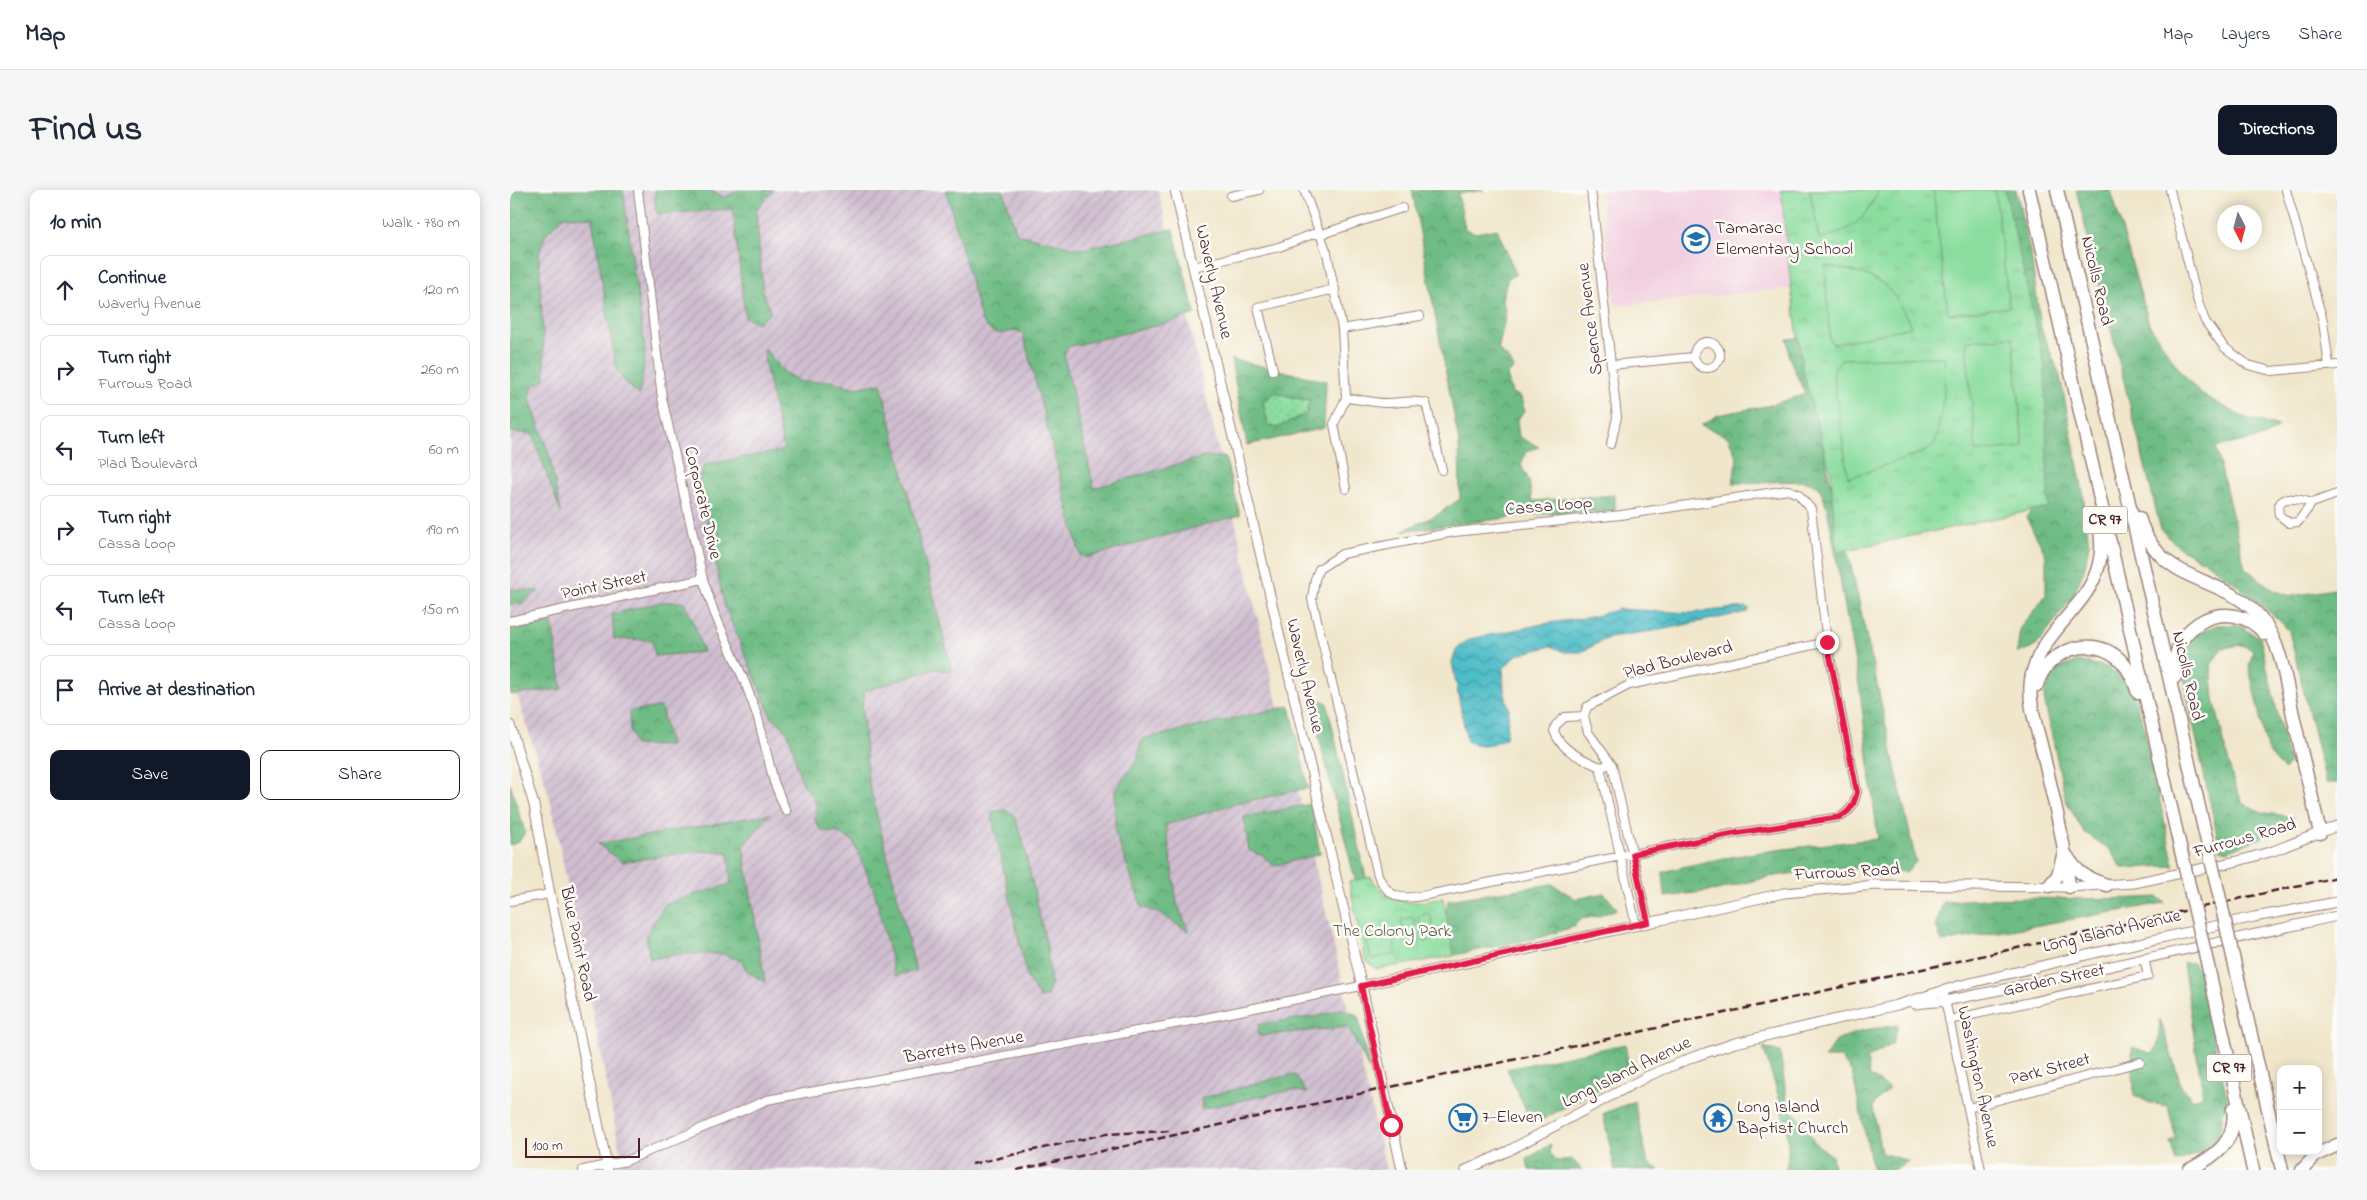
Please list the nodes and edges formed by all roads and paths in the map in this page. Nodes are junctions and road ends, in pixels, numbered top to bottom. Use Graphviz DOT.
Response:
graph roads {
  1 [pos="638,190"];
  2 [pos="1175,190"];
  3 [pos="1259,190"];
  4 [pos="1304,190"];
  5 [pos="1591,190"];
  6 [pos="2029,190"];
  7 [pos="2057,190"];
  8 [pos="2170,190"];
  9 [pos="2286,190"];
  10 [pos="1231,196"];
  11 [pos="1402,208"];
  12 [pos="1322,234"];
  13 [pos="1193,267"];
  14 [pos="1335,289"];
  15 [pos="1420,316"];
  16 [pos="1342,328"];
  17 [pos="1694,357"];
  18 [pos="1612,365"];
  19 [pos="2333,366"];
  20 [pos="1273,370"];
  21 [pos="1346,398"];
  22 [pos="2114,439"];
  23 [pos="1611,444"];
  24 [pos="2090,457"];
  25 [pos="1442,470"];
  26 [pos="1346,489"];
  27 [pos="2337,494"];
  28 [pos="2312,503"];
  29 [pos="703,579"];
  30 [pos="510,621"];
  31 [pos="1827,642"];
  32 [pos="2276,648"];
  33 [pos="2034,709"];
  34 [pos="1584,716"];
  35 [pos="510,725"];
  36 [pos="2181,732"];
  37 [pos="2155,736"];
  38 [pos="1612,765"];
  39 [pos="1600,767"];
  40 [pos="786,811"];
  41 [pos="2337,826"];
  42 [pos="2320,833"];
  43 [pos="2064,852"];
  44 [pos="1633,854"];
  45 [pos="1621,857"];
  46 [pos="2107,885"];
  47 [pos="2049,886"];
  48 [pos="2069,887"];
  49 [pos="550,894"];
  50 [pos="510,901"];
  51 [pos="2337,902"];
  52 [pos="2337,916"];
  53 [pos="1648,922"];
  54 [pos="1636,925"];
  55 [pos="2144,958"];
  56 [pos="1361,986"];
  57 [pos="1943,990"];
  58 [pos="1945,1001"];
  59 [pos="1897,1005"];
  60 [pos="1949,1020"];
  61 [pos="2253,1044"];
  62 [pos="2226,1054"];
  63 [pos="2140,1062"];
  64 [pos="1968,1108"];
  65 [pos="2277,1113"];
  66 [pos="2322,1142"];
  67 [pos="2337,1143"];
  68 [pos="607,1168"];
  69 [pos="583,1170"];
  70 [pos="1402,1170"];
  71 [pos="1466,1170"];
  72 [pos="1981,1170"];
  73 [pos="2189,1170"];
  74 [pos="2253,1170"];
  75 [pos="2282,1170"];
  76 [pos="2302,1170"];
  1 -- 29 [label="street, Corporate Drive"];
  2 -- 13 [label="street, Waverly Avenue"];
  3 -- 10 [label="street"];
  4 -- 12 [label="street"];
  5 -- 18 [label="street, Spence Avenue"];
  6 -- 24 [label="highway, CR 97"];
  7 -- 22 [label="highway, Nicolls Road / CR 97"];
  8 -- 19 [label="street"];
  9 -- 19 [label="street"];
  11 -- 12 [label="street"];
  12 -- 13 [label="street"];
  12 -- 14 [label="street"];
  13 -- 56 [label="street, Waverly Avenue"];
  14 -- 16 [label="street"];
  14 -- 20 [label="street"];
  15 -- 16 [label="street"];
  16 -- 21 [label="street"];
  17 -- 18 [label="street"];
  18 -- 23 [label="street, Spence Avenue"];
  21 -- 25 [label="street"];
  21 -- 26 [label="street"];
  22 -- 32 [label="highway"];
  22 -- 36 [label="highway, Nicolls Road / CR 97"];
  24 -- 33 [label="highway"];
  24 -- 37 [label="highway, CR 97"];
  27 -- 28 [label="street"];
  29 -- 30 [label="street, Point Street"];
  29 -- 40 [label="street, Corporate Drive"];
  31 -- 34 [label="street, Plad Boulevard"];
  31 -- 44 [label="street, Cassa Loop"];
  31 -- 45 [label="street, Cassa Loop"];
  32 -- 36 [label="highway"];
  32 -- 42 [label="highway"];
  33 -- 37 [label="highway"];
  33 -- 43 [label="highway"];
  34 -- 38 [label="street"];
  34 -- 39 [label="street"];
  35 -- 49 [label="street, Blue Point Road"];
  36 -- 61 [label="highway, Nicolls Road / CR 97, bridge"];
  37 -- 62 [label="highway, CR 97, bridge"];
  38 -- 39 [label="street"];
  38 -- 44 [label="street"];
  39 -- 45 [label="street"];
  41 -- 42 [label="street, Furrows Road"];
  42 -- 46 [label="street, Furrows Road"];
  43 -- 46 [label="highway"];
  43 -- 47 [label="highway"];
  43 -- 48 [label="highway"];
  44 -- 45 [label="street, Cassa Loop"];
  44 -- 53 [label="street"];
  45 -- 54 [label="street"];
  46 -- 48 [label="street, Furrows Road"];
  47 -- 48 [label="street, Furrows Road"];
  47 -- 53 [label="street, Furrows Road"];
  49 -- 50 [label="street"];
  49 -- 68 [label="street, Blue Point Road"];
  51 -- 57 [label="street, Long Island Avenue"];
  52 -- 55 [label="street, Long Island Avenue"];
  53 -- 54 [label="street, Furrows Road"];
  54 -- 56 [label="street, Furrows Road"];
  55 -- 58 [label="street, Long Island Avenue"];
  55 -- 60 [label="street, Garden Street"];
  56 -- 68 [label="street, Barretts Avenue"];
  56 -- 70 [label="street, Waverly Avenue"];
  57 -- 58 [label="street, Washington Avenue"];
  57 -- 59 [label="street, Long Island Avenue"];
  58 -- 59 [label="street, Long Island Avenue"];
  58 -- 60 [label="street, Washington Avenue"];
  59 -- 71 [label="street, Long Island Avenue"];
  60 -- 64 [label="street, Washington Avenue"];
  61 -- 65 [label="highway"];
  61 -- 75 [label="highway, Nicolls Road / CR 97"];
  62 -- 73 [label="highway"];
  62 -- 74 [label="highway, CR 97"];
  63 -- 64 [label="street, Park Street"];
  64 -- 72 [label="street, Washington Avenue"];
  66 -- 67 [label="highway"];
  67 -- 76 [label="highway"];
  68 -- 69 [label="street, Barretts Avenue"];
}
